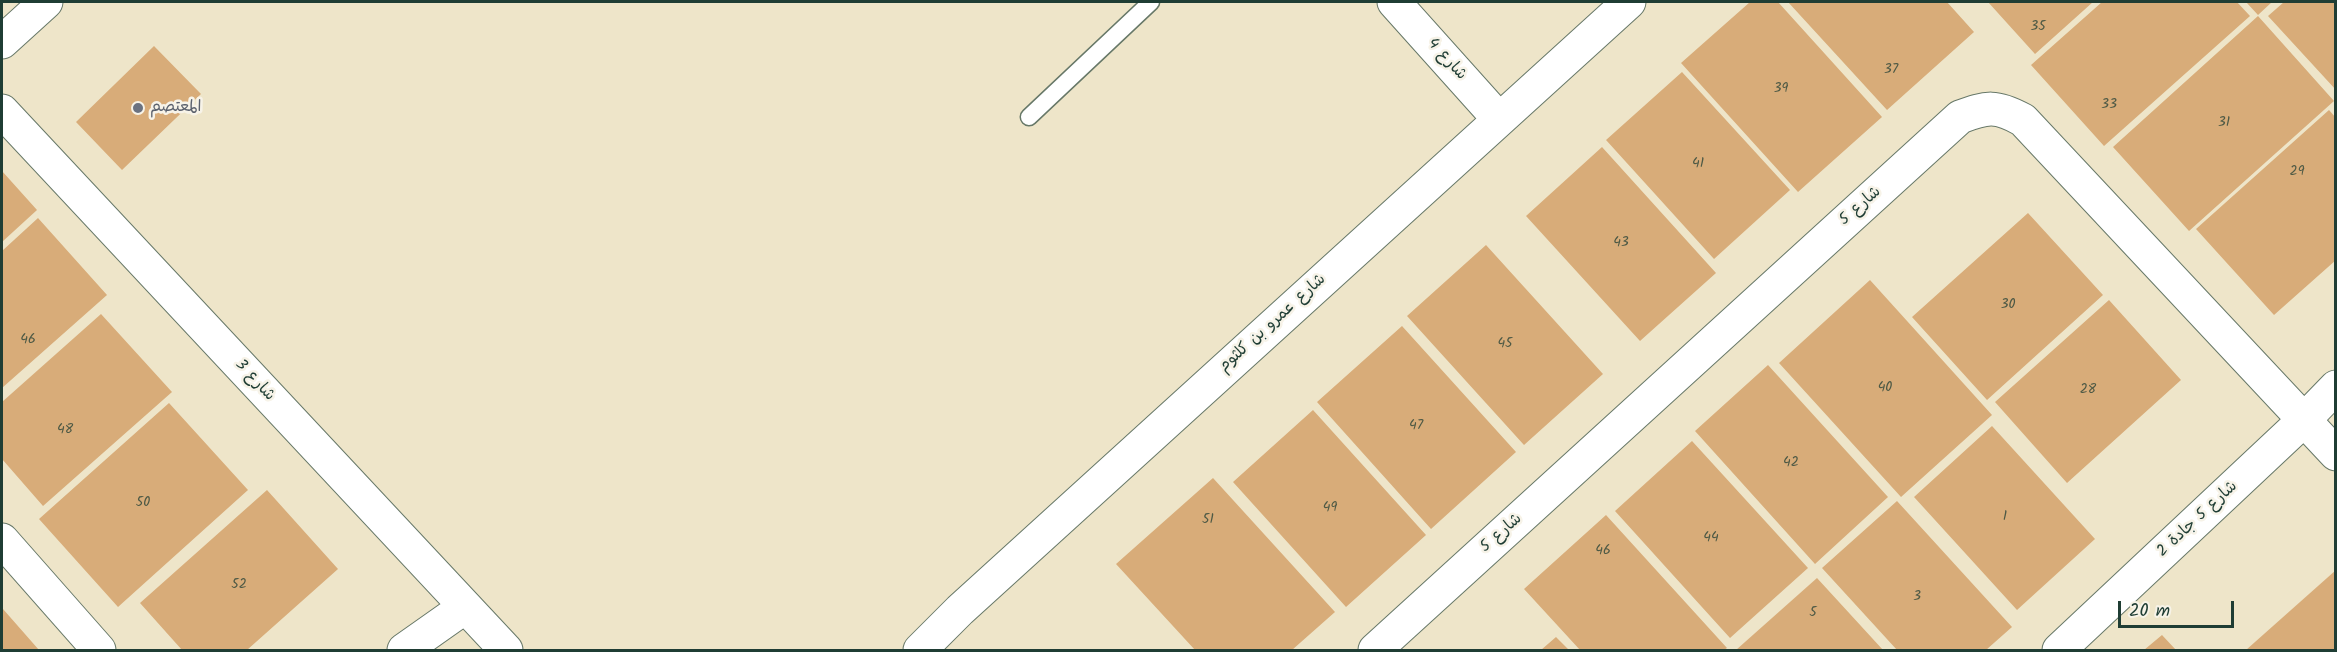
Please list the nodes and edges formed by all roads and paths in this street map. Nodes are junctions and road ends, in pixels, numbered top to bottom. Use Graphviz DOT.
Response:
graph roads {
  1 [pos="46,2"];
  2 [pos="1151,2"];
  3 [pos="1394,2"];
  4 [pos="1629,2"];
  5 [pos="2,42"];
  6 [pos="2,111"];
  7 [pos="1029,117"];
  8 [pos="1498,118"];
  9 [pos="2336,387"];
  10 [pos="2304,420"];
  11 [pos="2336,454"];
  12 [pos="2,540"];
  13 [pos="465,607"];
  14 [pos="99,651"];
  15 [pos="404,651"];
  16 [pos="506,651"];
  17 [pos="920,651"];
  18 [pos="1375,651"];
  19 [pos="2059,651"];
  1 -- 5 [label="street"];
  2 -- 7 [label="lane"];
  3 -- 8 [label="street, شارع 4"];
  4 -- 8 [label="street, شارع عمرو بن كلثوم"];
  6 -- 13 [label="street, شارع 3"];
  8 -- 17 [label="street, شارع عمرو بن كلثوم"];
  9 -- 10 [label="street, شارع 5 جادة 2"];
  10 -- 11 [label="street, شارع 5"];
  10 -- 18 [label="street, شارع 5"];
  10 -- 19 [label="street, شارع 5 جادة 2"];
  12 -- 14 [label="street"];
  13 -- 15 [label="street"];
  13 -- 16 [label="street, شارع 3"];
}
